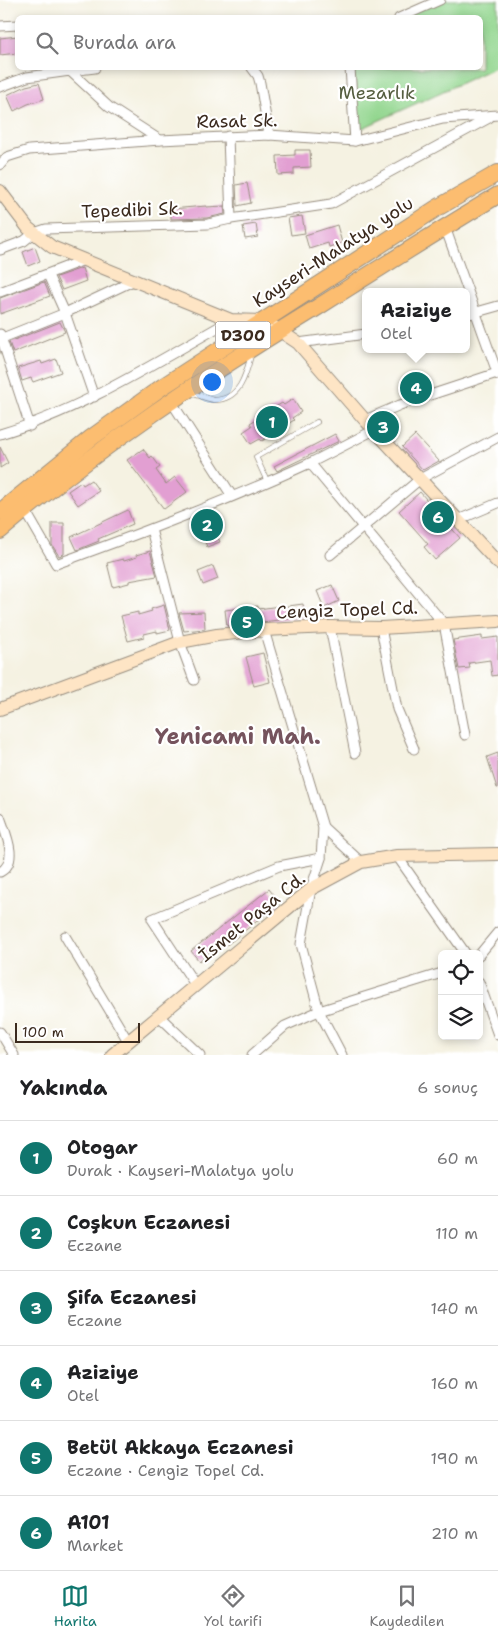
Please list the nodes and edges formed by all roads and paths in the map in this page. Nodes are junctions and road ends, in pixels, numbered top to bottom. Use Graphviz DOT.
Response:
graph roads {
  1 [pos="440,0"];
  2 [pos="406,15"];
  3 [pos="15,25"];
  4 [pos="0,26"];
  5 [pos="78,70"];
  6 [pos="254,70"];
  7 [pos="350,70"];
  8 [pos="70,71"];
  9 [pos="27,72"];
  10 [pos="0,87"];
  11 [pos="495,115"];
  12 [pos="269,135"];
  13 [pos="228,136"];
  14 [pos="160,140"];
  15 [pos="355,141"];
  16 [pos="0,165"];
  17 [pos="498,174"];
  18 [pos="0,191"];
  19 [pos="498,195"];
  20 [pos="231,219"];
  21 [pos="445,227"];
  22 [pos="34,234"];
  23 [pos="0,250"];
  24 [pos="84,260"];
  25 [pos="48,275"];
  26 [pos="133,281"];
  27 [pos="467,288"];
  28 [pos="0,292"];
  29 [pos="470,296"];
  30 [pos="498,306"];
  31 [pos="65,313"];
  32 [pos="476,313"];
  33 [pos="470,314"];
  34 [pos="230,320"];
  35 [pos="265,321"];
  36 [pos="280,330"];
  37 [pos="362,335"];
  38 [pos="0,337"];
  39 [pos="298,343"];
  40 [pos="252,348"];
  41 [pos="498,374"];
  42 [pos="185,391"];
  43 [pos="94,397"];
  44 [pos="171,400"];
  45 [pos="365,420"];
  46 [pos="317,422"];
  47 [pos="30,426"];
  48 [pos="374,430"];
  49 [pos="0,434"];
  50 [pos="498,437"];
  51 [pos="310,463"];
  52 [pos="420,479"];
  53 [pos="267,481"];
  54 [pos="232,496"];
  55 [pos="498,503"];
  56 [pos="25,510"];
  57 [pos="0,512"];
  58 [pos="458,520"];
  59 [pos="362,527"];
  60 [pos="151,529"];
  61 [pos="0,531"];
  62 [pos="330,555"];
  63 [pos="498,563"];
  64 [pos="498,621"];
  65 [pos="444,624"];
  66 [pos="330,627"];
  67 [pos="381,628"];
  68 [pos="264,630"];
  69 [pos="180,642"];
  70 [pos="194,680"];
  71 [pos="0,709"];
  72 [pos="465,735"];
  73 [pos="414,749"];
  74 [pos="355,752"];
  75 [pos="0,817"];
  76 [pos="323,827"];
  77 [pos="498,855"];
  78 [pos="397,856"];
  79 [pos="320,858"];
  80 [pos="361,862"];
  81 [pos="0,872"];
  82 [pos="311,889"];
  83 [pos="498,932"];
  84 [pos="65,936"];
  85 [pos="463,950"];
  86 [pos="483,950"];
  87 [pos="438,974"];
  88 [pos="196,986"];
  89 [pos="483,993"];
  90 [pos="319,1011"];
  91 [pos="159,1016"];
  92 [pos="0,1032"];
  93 [pos="498,1035"];
  94 [pos="128,1041"];
  95 [pos="14,1055"];
  96 [pos="112,1055"];
  97 [pos="200,1055"];
  98 [pos="252,1055"];
  99 [pos="342,1055"];
  1 -- 2 [label="street"];
  3 -- 4 [label="street"];
  5 -- 8 [label="street"];
  6 -- 12 [label="street"];
  7 -- 15 [label="street"];
  8 -- 9 [label="street"];
  8 -- 14 [label="street"];
  9 -- 10 [label="street"];
  11 -- 15 [label="street, Rasat Sk."];
  11 -- 20 [label="street, Tepedibi Sk."];
  12 -- 13 [label="street, Rasat Sk."];
  12 -- 15 [label="street, Rasat Sk."];
  13 -- 14 [label="street, Rasat Sk."];
  13 -- 20 [label="street"];
  14 -- 16 [label="street, Rasat Sk."];
  17 -- 35 [label="highway, Kayseri-Malatya yolu / D300"];
  18 -- 22 [label="street"];
  19 -- 21 [label="highway, Kayseri-Malatya yolu / D300"];
  20 -- 22 [label="street, Tepedibi Sk."];
  21 -- 27 [label="street"];
  21 -- 36 [label="highway, Kayseri-Malatya yolu / D300"];
  22 -- 23 [label="street, Tepedibi Sk."];
  22 -- 24 [label="street"];
  24 -- 25 [label="street"];
  24 -- 26 [label="street"];
  25 -- 28 [label="street"];
  25 -- 31 [label="street"];
  26 -- 31 [label="street"];
  26 -- 34 [label="street"];
  29 -- 32 [label="street"];
  30 -- 32 [label="street"];
  31 -- 38 [label="street"];
  31 -- 43 [label="street"];
  32 -- 33 [label="street"];
  32 -- 41 [label="street"];
  34 -- 35 [label="street"];
  34 -- 43 [label="street"];
  35 -- 36 [label="street"];
  35 -- 57 [label="highway, Kayseri-Malatya yolu / D300"];
  36 -- 39 [label="street"];
  36 -- 40 [label="highway, Kayseri-Malatya yolu / D300"];
  37 -- 39 [label="street"];
  38 -- 47 [label="street"];
  39 -- 45 [label="street"];
  40 -- 42 [label="highway, Kayseri-Malatya yolu / D300"];
  40 -- 42 [label="lane"];
  41 -- 45 [label="street"];
  42 -- 44 [label="highway, Kayseri-Malatya yolu / D300"];
  43 -- 47 [label="street"];
  44 -- 54 [label="street"];
  44 -- 56 [label="highway, Kayseri-Malatya yolu / D300"];
  45 -- 48 [label="street"];
  46 -- 53 [label="lane"];
  47 -- 49 [label="street"];
  48 -- 51 [label="street"];
  48 -- 52 [label="street"];
  50 -- 52 [label="street"];
  51 -- 53 [label="street"];
  51 -- 59 [label="street"];
  52 -- 58 [label="street"];
  52 -- 59 [label="street"];
  53 -- 54 [label="street"];
  54 -- 60 [label="street"];
  55 -- 58 [label="street"];
  56 -- 60 [label="street"];
  56 -- 61 [label="highway, Kayseri-Malatya yolu / D300"];
  58 -- 63 [label="street"];
  59 -- 62 [label="street"];
  59 -- 65 [label="street"];
  60 -- 69 [label="street"];
  64 -- 65 [label="street, Cengiz Topel Cd."];
  65 -- 67 [label="street, Cengiz Topel Cd."];
  65 -- 72 [label="street"];
  66 -- 67 [label="street, Cengiz Topel Cd."];
  66 -- 68 [label="street, Cengiz Topel Cd."];
  66 -- 74 [label="street"];
  67 -- 73 [label="street"];
  68 -- 69 [label="street, Cengiz Topel Cd."];
  68 -- 76 [label="street"];
  69 -- 70 [label="street"];
  69 -- 71 [label="street, Cengiz Topel Cd."];
  75 -- 81 [label="street"];
  76 -- 79 [label="street"];
  76 -- 80 [label="street"];
  77 -- 78 [label="street, İsmet Paşa Cd."];
  78 -- 80 [label="street, İsmet Paşa Cd."];
  78 -- 85 [label="street"];
  79 -- 82 [label="street"];
  79 -- 88 [label="street"];
  80 -- 82 [label="street, İsmet Paşa Cd."];
  82 -- 88 [label="street, İsmet Paşa Cd."];
  82 -- 90 [label="street"];
  83 -- 86 [label="street"];
  84 -- 94 [label="street"];
  87 -- 90 [label="street"];
  88 -- 91 [label="street, İsmet Paşa Cd."];
  89 -- 93 [label="street"];
  90 -- 98 [label="street"];
  90 -- 99 [label="street"];
  91 -- 94 [label="street, İsmet Paşa Cd."];
  91 -- 97 [label="street"];
  92 -- 95 [label="street"];
  94 -- 96 [label="street, İsmet Paşa Cd."];
}
